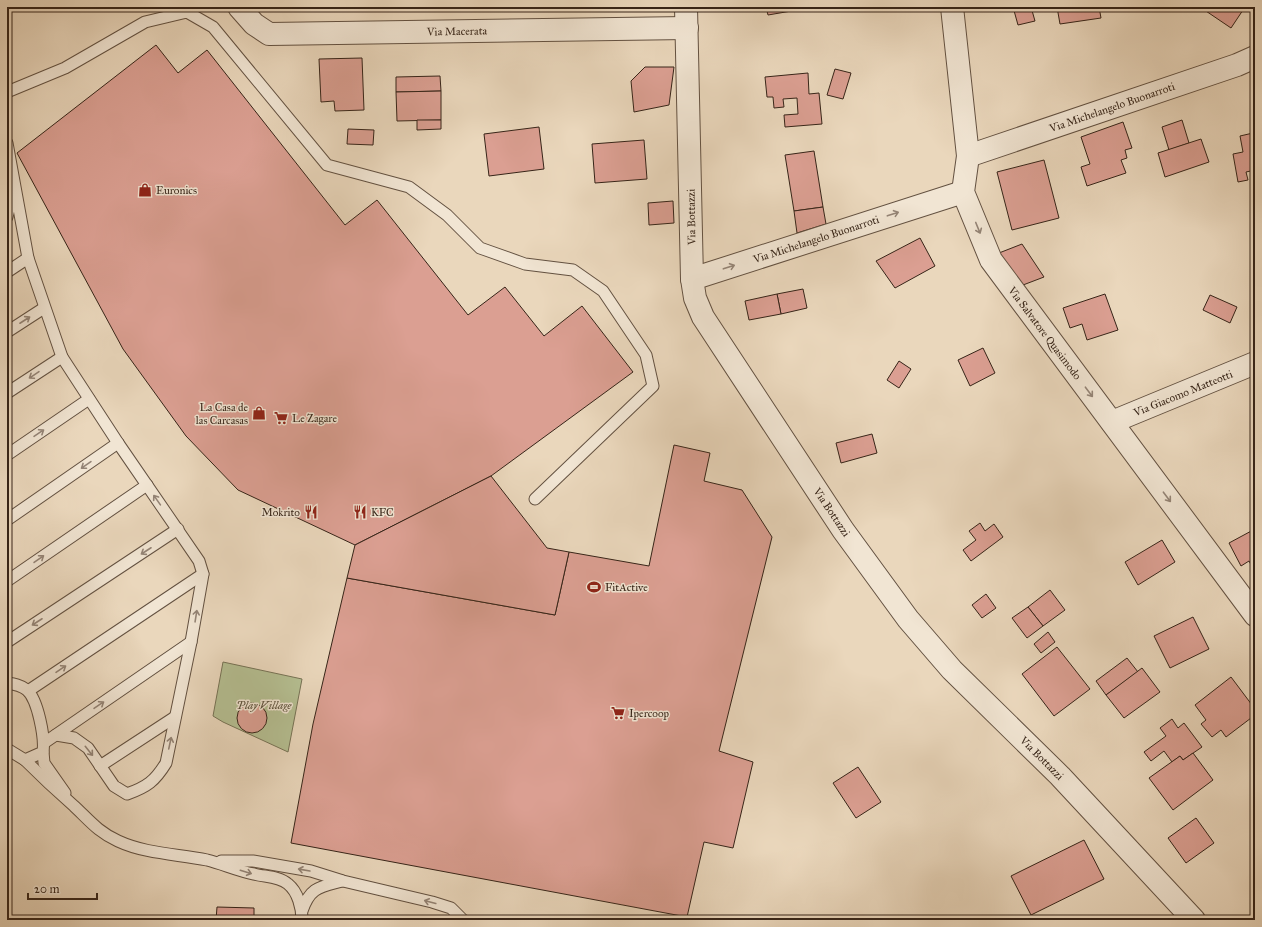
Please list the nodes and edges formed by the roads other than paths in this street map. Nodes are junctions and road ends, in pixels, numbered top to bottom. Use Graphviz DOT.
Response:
graph roads {
  1 [pos="239,7"];
  2 [pos="686,7"];
  3 [pos="952,7"];
  4 [pos="687,28"];
  5 [pos="1255,57"];
  6 [pos="7,92"];
  7 [pos="7,143"];
  8 [pos="968,156"];
  9 [pos="7,186"];
  10 [pos="963,192"];
  11 [pos="7,217"];
  12 [pos="28,258"];
  13 [pos="7,272"];
  14 [pos="692,279"];
  15 [pos="44,308"];
  16 [pos="7,332"];
  17 [pos="62,357"];
  18 [pos="1255,363"];
  19 [pos="7,393"];
  20 [pos="89,399"];
  21 [pos="1112,422"];
  22 [pos="118,443"];
  23 [pos="7,455"];
  24 [pos="147,484"];
  25 [pos="535,499"];
  26 [pos="7,520"];
  27 [pos="178,529"];
  28 [pos="203,574"];
  29 [pos="7,581"];
  30 [pos="1255,615"];
  31 [pos="7,642"];
  32 [pos="191,642"];
  33 [pos="7,683"];
  34 [pos="28,691"];
  35 [pos="175,718"];
  36 [pos="56,735"];
  37 [pos="43,748"];
  38 [pos="7,749"];
  39 [pos="25,760"];
  40 [pos="100,766"];
  41 [pos="75,806"];
  42 [pos="208,861"];
  43 [pos="343,881"];
  44 [pos="302,915"];
  45 [pos="463,920"];
  46 [pos="1194,920"];
  1 -- 4 [label="street, Via Macerata"];
  2 -- 4 [label="street, Via Bottazzi"];
  3 -- 8 [label="street"];
  4 -- 14 [label="street, Via Bottazzi"];
  5 -- 8 [label="street, Via Michelangelo Buonarroti"];
  6 -- 25 [label="lane"];
  7 -- 12 [label="lane"];
  8 -- 10 [label="street"];
  9 -- 11 [label="lane"];
  14 -- 10 [label="street, Via Michelangelo Buonarroti, one-way"];
  10 -- 21 [label="street, Via Salvatore Quasimodo, one-way"];
  12 -- 13 [label="lane"];
  12 -- 15 [label="lane"];
  14 -- 46 [label="street, Via Bottazzi"];
  16 -- 15 [label="lane, one-way"];
  15 -- 17 [label="lane"];
  17 -- 19 [label="lane, one-way"];
  17 -- 20 [label="lane"];
  18 -- 21 [label="street, Via Giacomo Matteotti"];
  20 -- 22 [label="lane"];
  23 -- 20 [label="lane, one-way"];
  21 -- 30 [label="street, Via Salvatore Quasimodo, one-way"];
  22 -- 24 [label="lane"];
  22 -- 26 [label="lane, one-way"];
  27 -- 24 [label="lane, one-way"];
  29 -- 24 [label="lane, one-way"];
  27 -- 28 [label="lane"];
  27 -- 31 [label="lane, one-way"];
  32 -- 28 [label="lane, one-way"];
  34 -- 28 [label="lane, one-way"];
  32 -- 35 [label="lane"];
  36 -- 32 [label="lane, one-way"];
  33 -- 34 [label="lane"];
  34 -- 37 [label="lane"];
  35 -- 40 [label="lane"];
  40 -- 35 [label="lane, one-way"];
  36 -- 37 [label="lane"];
  36 -- 40 [label="lane, one-way"];
  37 -- 39 [label="lane"];
  37 -- 41 [label="lane"];
  38 -- 39 [label="lane"];
  39 -- 41 [label="lane"];
  41 -- 42 [label="lane"];
  43 -- 42 [label="lane, one-way"];
  42 -- 44 [label="lane, one-way"];
  43 -- 44 [label="lane"];
  45 -- 43 [label="lane, one-way"];
}
